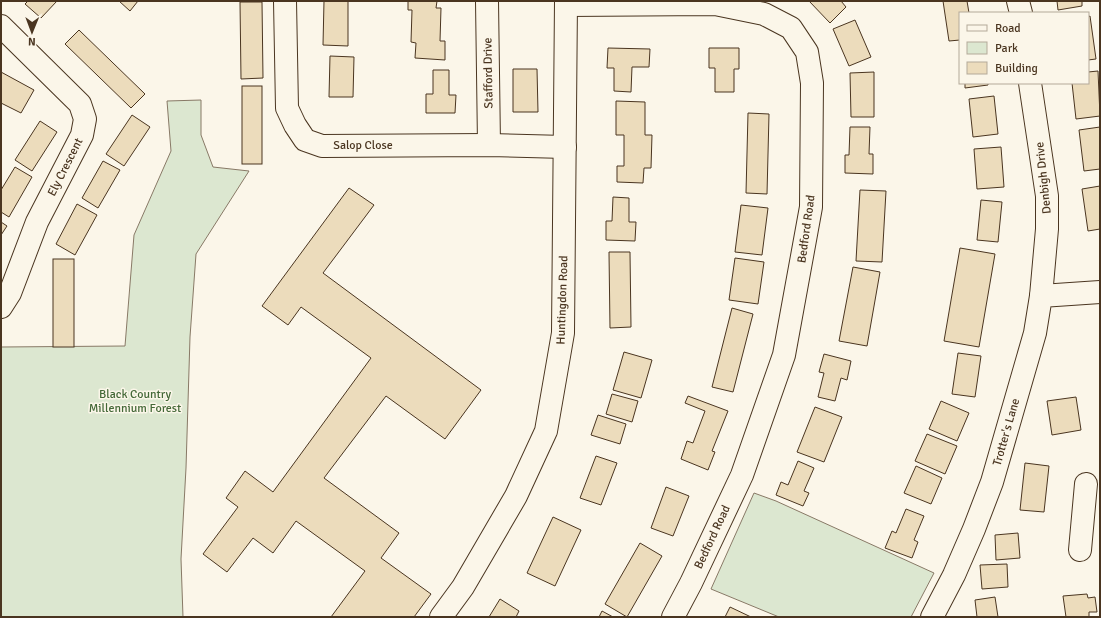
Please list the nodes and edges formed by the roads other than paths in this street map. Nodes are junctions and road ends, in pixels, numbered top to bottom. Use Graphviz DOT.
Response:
graph roads {
  1 [pos="285,1"];
  2 [pos="487,1"];
  3 [pos="1018,1"];
  4 [pos="566,3"];
  5 [pos="1021,12"];
  6 [pos="1,26"];
  7 [pos="1030,84"];
  8 [pos="489,145"];
  9 [pos="565,147"];
  10 [pos="1100,292"];
  11 [pos="1041,296"];
  12 [pos="1,308"];
  13 [pos="1086,484"];
  14 [pos="1080,550"];
  15 [pos="441,617"];
  16 [pos="673,617"];
  17 [pos="932,617"];
  1 -- 8 [label="street, Salop Close"];
  2 -- 8 [label="street, Stafford Drive"];
  3 -- 5 [label="street"];
  4 -- 9 [label="street, Huntingdon Road"];
  4 -- 16 [label="street, Bedford Road"];
  6 -- 12 [label="street, Ely Crescent"];
  7 -- 11 [label="street, Denbigh Drive"];
  8 -- 9 [label="street, Salop Close"];
  9 -- 15 [label="street, Huntingdon Road"];
  10 -- 11 [label="street"];
  11 -- 17 [label="street, Trotter's Lane"];
  13 -- 14 [label="street"];
}
